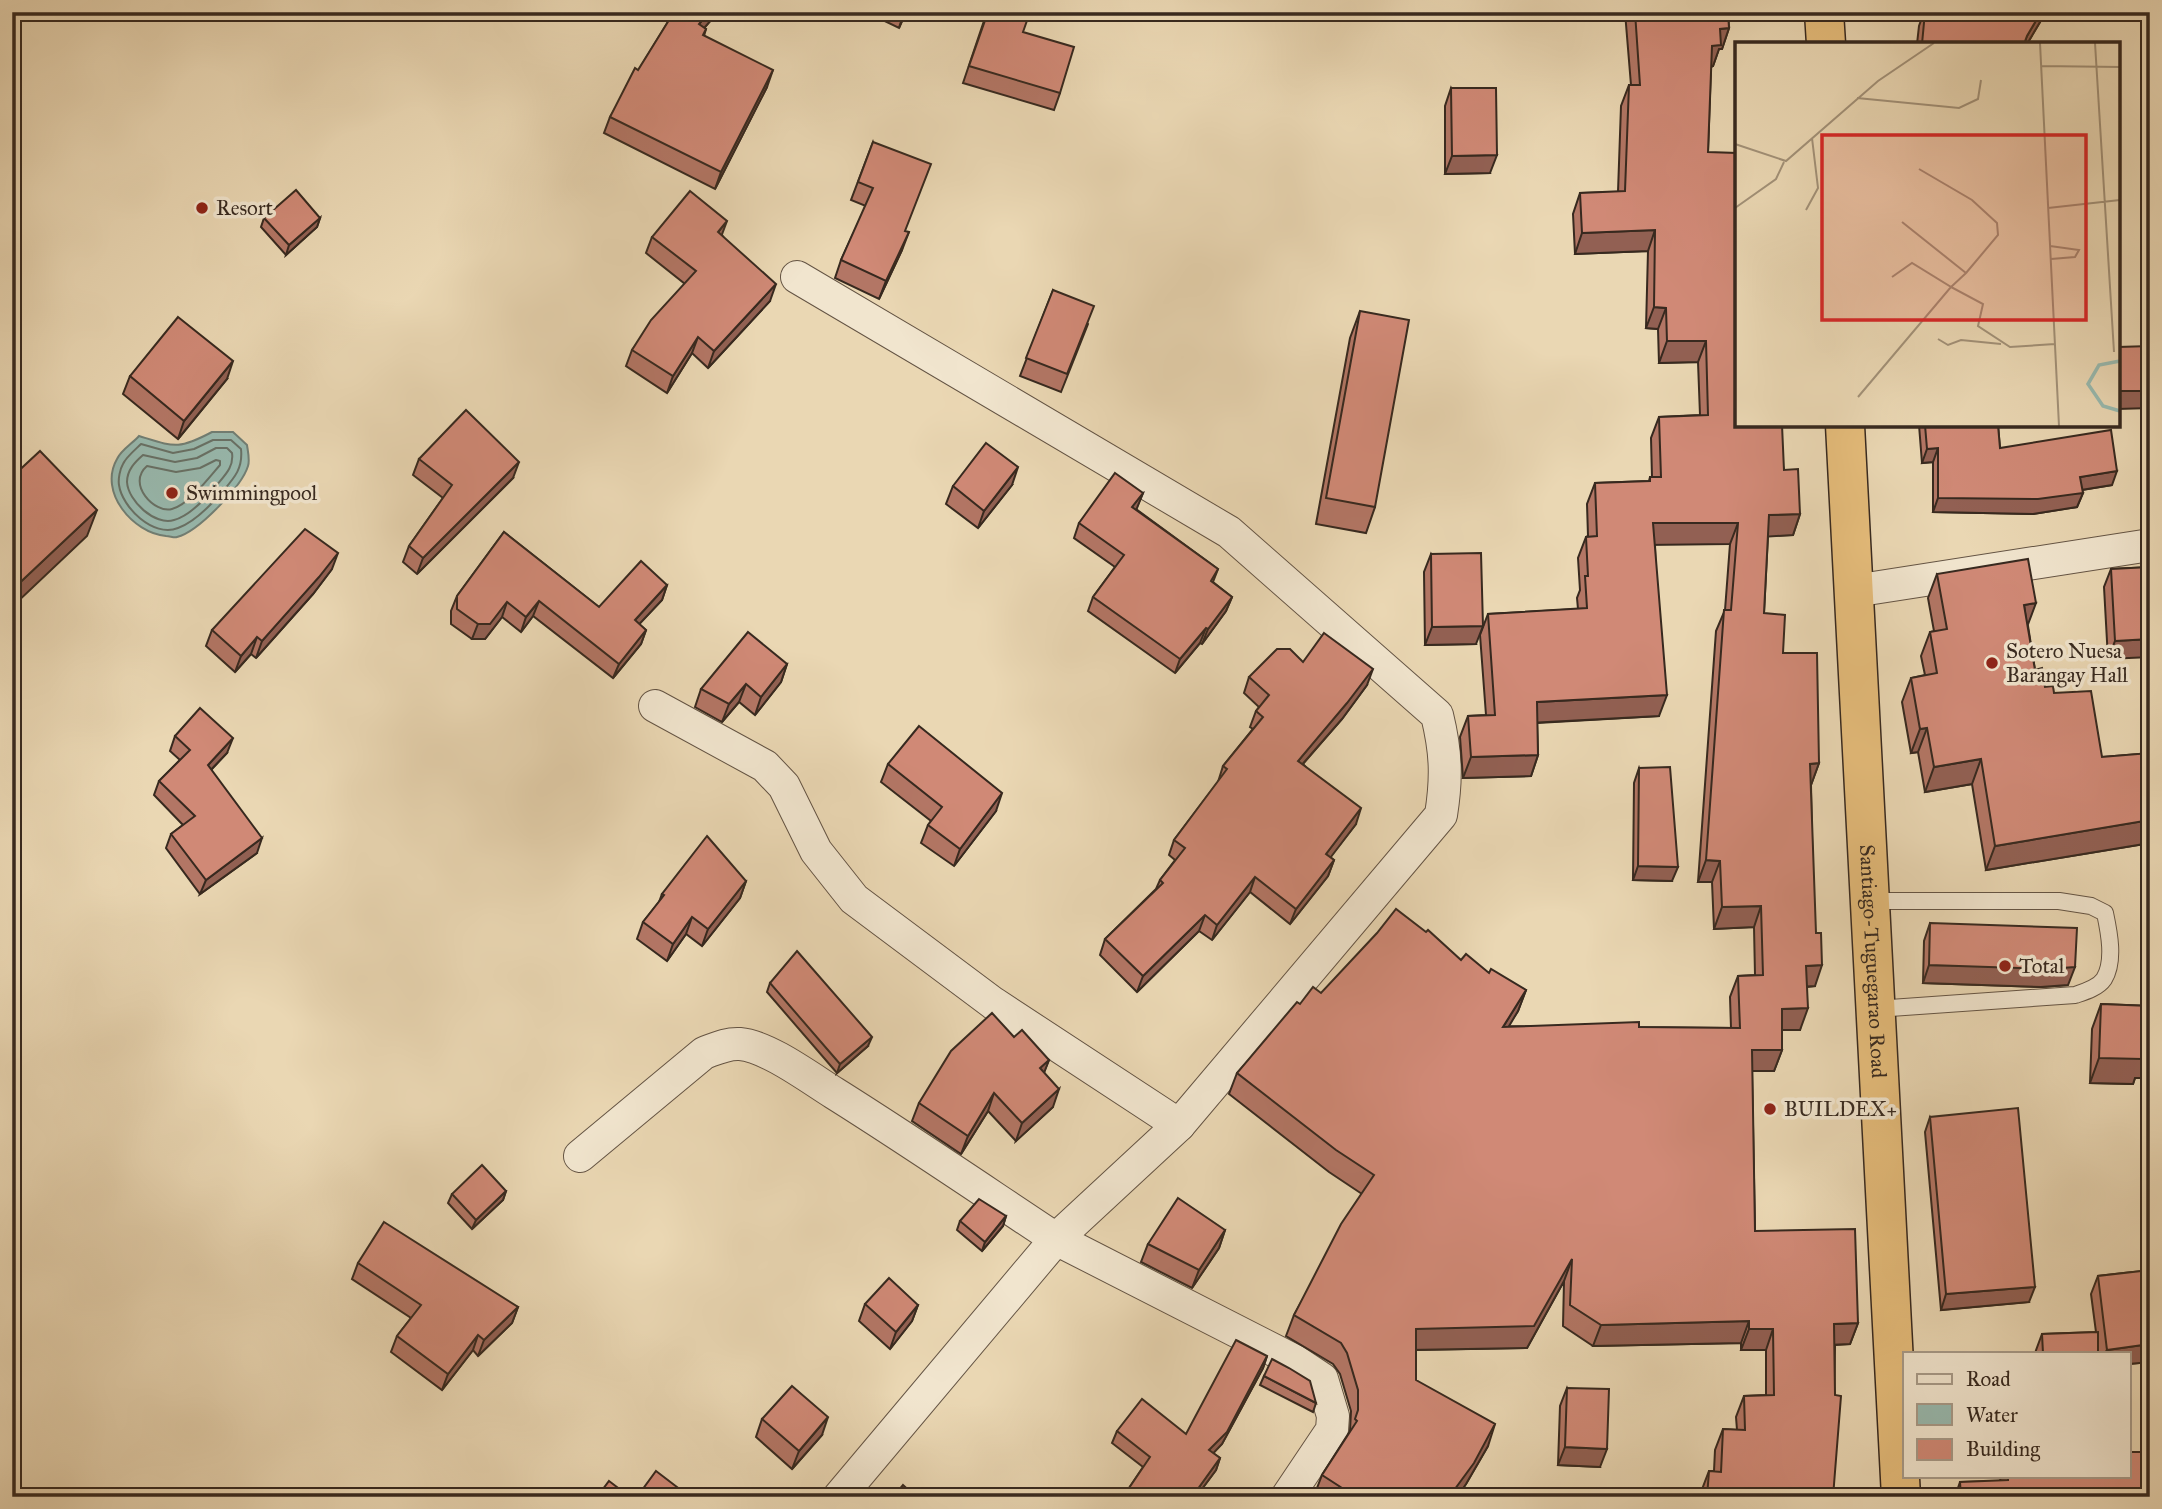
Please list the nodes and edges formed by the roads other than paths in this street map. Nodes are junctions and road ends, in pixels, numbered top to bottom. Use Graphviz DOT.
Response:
graph roads {
  1 [pos="1824,12"];
  2 [pos="1826,42"];
  3 [pos="797,277"];
  4 [pos="1845,427"];
  5 [pos="2150,545"];
  6 [pos="1854,590"];
  7 [pos="655,705"];
  8 [pos="1870,901"];
  9 [pos="1876,1009"];
  10 [pos="1179,1125"];
  11 [pos="580,1156"];
  12 [pos="1056,1239"];
  13 [pos="839,1497"];
  14 [pos="1287,1497"];
  15 [pos="1901,1497"];
  1 -- 2 [label="highway"];
  3 -- 10 [label="street"];
  4 -- 6 [label="highway, Santiago-Tuguegarao Road"];
  5 -- 6 [label="street"];
  6 -- 8 [label="highway, Santiago-Tuguegarao Road"];
  7 -- 10 [label="street"];
  8 -- 9 [label="highway, Santiago-Tuguegarao Road"];
  8 -- 9 [label="lane"];
  9 -- 15 [label="highway, Santiago-Tuguegarao Road"];
  10 -- 12 [label="street"];
  11 -- 12 [label="street"];
  12 -- 13 [label="street"];
  12 -- 14 [label="street"];
}
